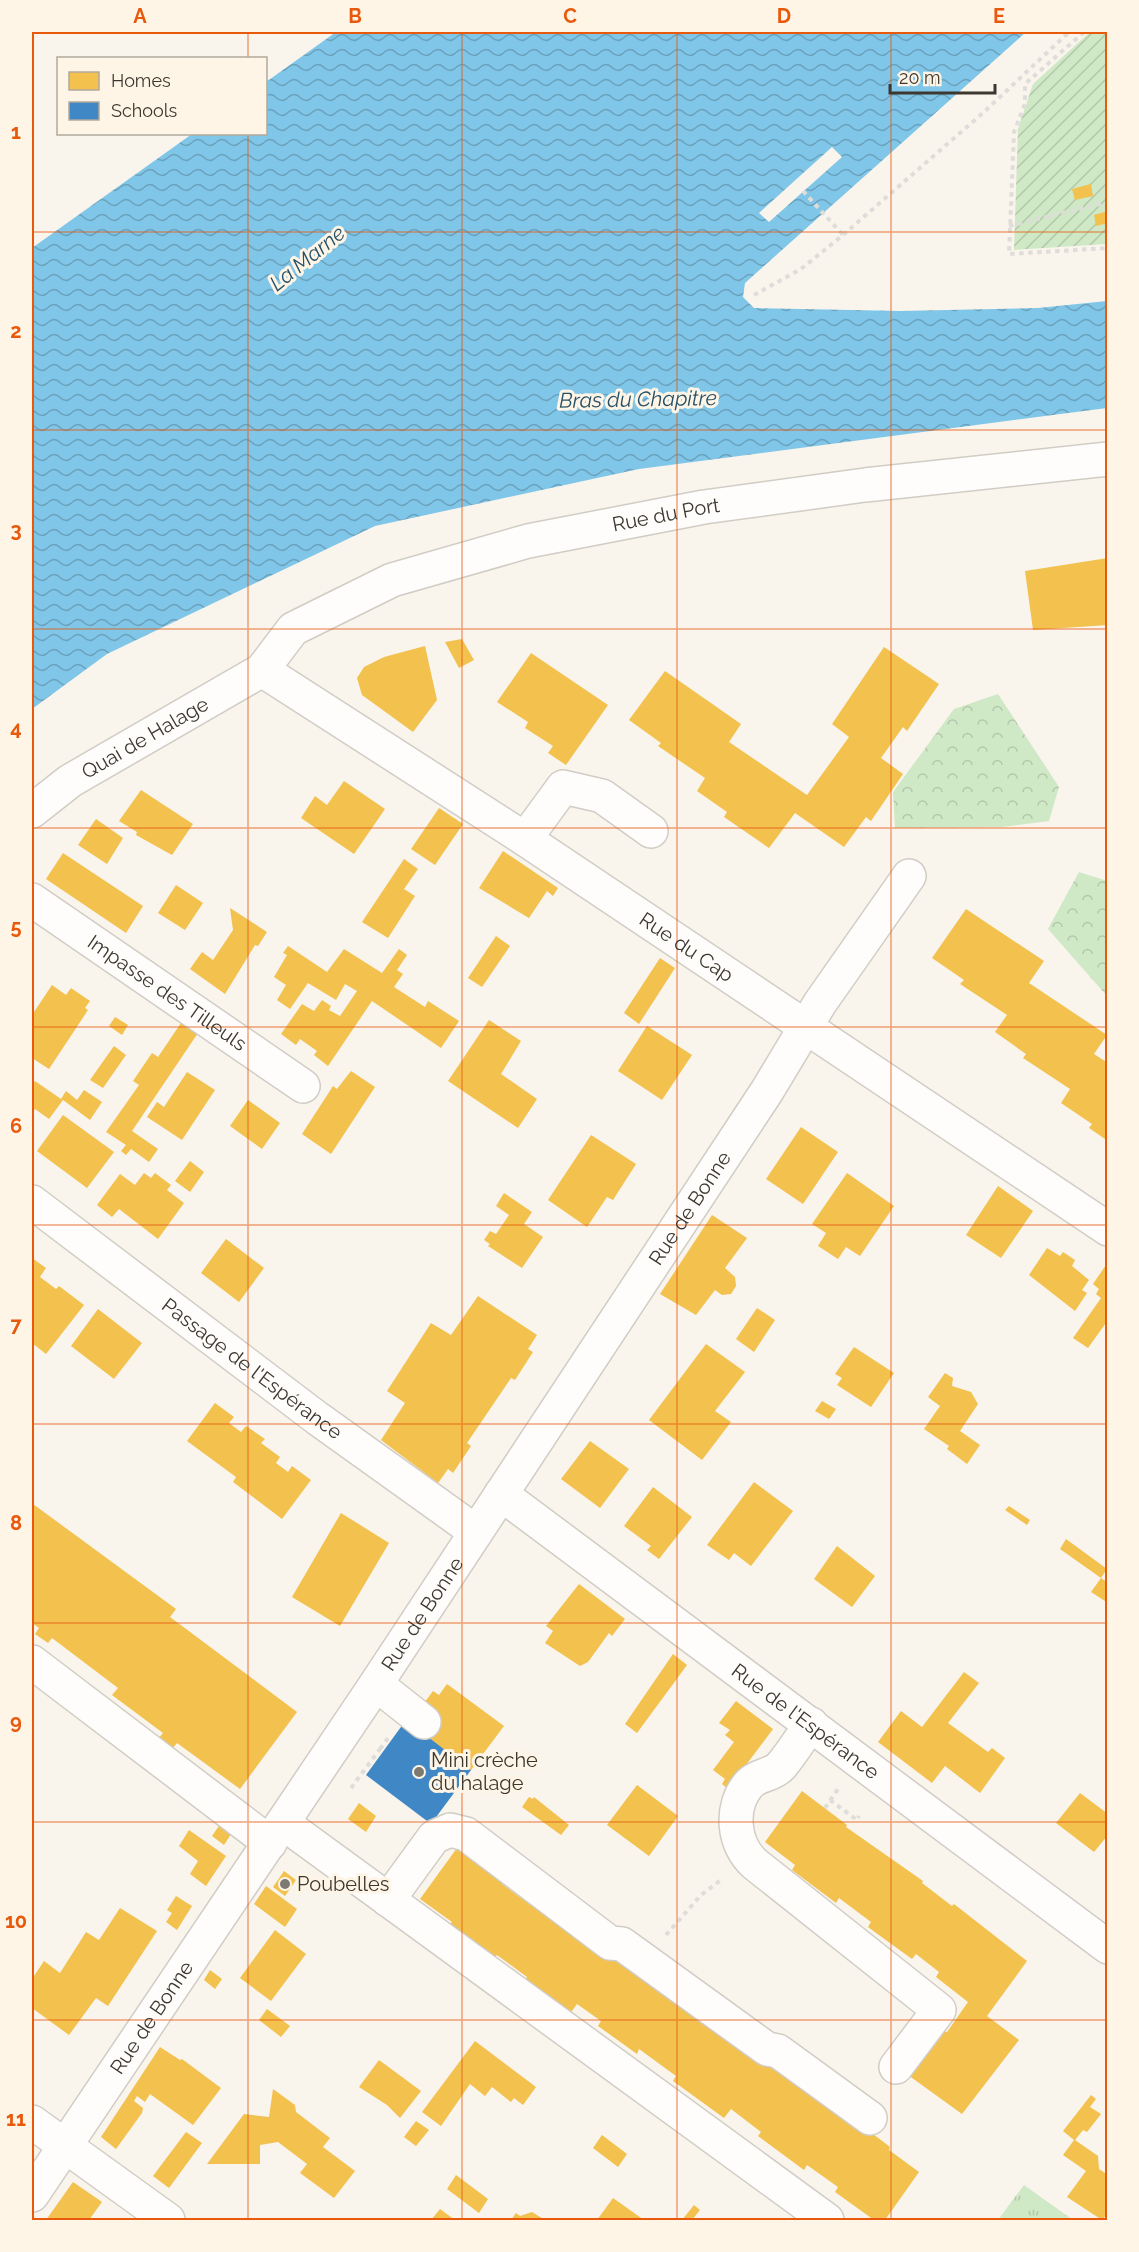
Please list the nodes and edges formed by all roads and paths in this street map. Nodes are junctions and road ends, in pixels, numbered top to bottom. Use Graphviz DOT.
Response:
graph roads {
  1 [pos="1069,32"];
  2 [pos="1084,32"];
  3 [pos="803,191"];
  4 [pos="1107,202"];
  5 [pos="1009,226"];
  6 [pos="843,235"];
  7 [pos="1107,248"];
  8 [pos="754,295"];
  9 [pos="1107,459"];
  10 [pos="262,670"];
  11 [pos="32,811"];
  12 [pos="651,831"];
  13 [pos="525,839"];
  14 [pos="909,876"];
  15 [pos="32,900"];
  16 [pos="806,1026"];
  17 [pos="303,1086"];
  18 [pos="32,1202"];
  19 [pos="1107,1229"];
  20 [pos="501,1494"];
  21 [pos="476,1532"];
  22 [pos="32,1662"];
  23 [pos="376,1684"];
  24 [pos="424,1722"];
  25 [pos="811,1724"];
  26 [pos="386,1741"];
  27 [pos="380,1749"];
  28 [pos="838,1790"];
  29 [pos="830,1800"];
  30 [pos="825,1808"];
  31 [pos="859,1816"];
  32 [pos="276,1833"];
  33 [pos="755,1864"];
  34 [pos="388,1900"];
  35 [pos="1107,1947"];
  36 [pos="645,1960"];
  37 [pos="896,2067"];
  38 [pos="870,2118"];
  39 [pos="32,2122"];
  40 [pos="65,2146"];
  41 [pos="32,2195"];
  42 [pos="168,2220"];
  43 [pos="827,2220"];
  1 -- 6 [label="path"];
  2 -- 5 [label="path"];
  3 -- 6 [label="path"];
  4 -- 5 [label="path"];
  5 -- 7 [label="path"];
  6 -- 8 [label="path"];
  9 -- 10 [label="street, Rue du Port"];
  10 -- 11 [label="street, Quai de Halage"];
  10 -- 13 [label="street, Rue du Cap"];
  12 -- 13 [label="street"];
  13 -- 16 [label="street, Rue du Cap"];
  14 -- 16 [label="street, Rue de Bonne"];
  15 -- 17 [label="street, Impasse des Tilleuls"];
  16 -- 19 [label="street, Rue du Cap"];
  16 -- 20 [label="street, Rue de Bonne"];
  18 -- 21 [label="street, Passage de l'Espérance"];
  20 -- 21 [label="street, Rue de Bonne"];
  20 -- 25 [label="street, Rue de l'Espérance"];
  21 -- 23 [label="street, Rue de Bonne"];
  22 -- 32 [label="street"];
  23 -- 24 [label="street"];
  23 -- 32 [label="street, Rue de Bonne"];
  25 -- 33 [label="street"];
  25 -- 35 [label="street, Rue de l'Espérance"];
  26 -- 27 [label="path"];
  28 -- 29 [label="path"];
  29 -- 30 [label="path"];
  29 -- 31 [label="path"];
  32 -- 34 [label="street"];
  32 -- 40 [label="street, Rue de Bonne"];
  33 -- 36 [label="path"];
  33 -- 37 [label="street"];
  34 -- 36 [label="street"];
  34 -- 43 [label="street"];
  36 -- 38 [label="street"];
  39 -- 40 [label="street"];
  40 -- 41 [label="street, Rue de Bonne"];
  40 -- 42 [label="street"];
}
